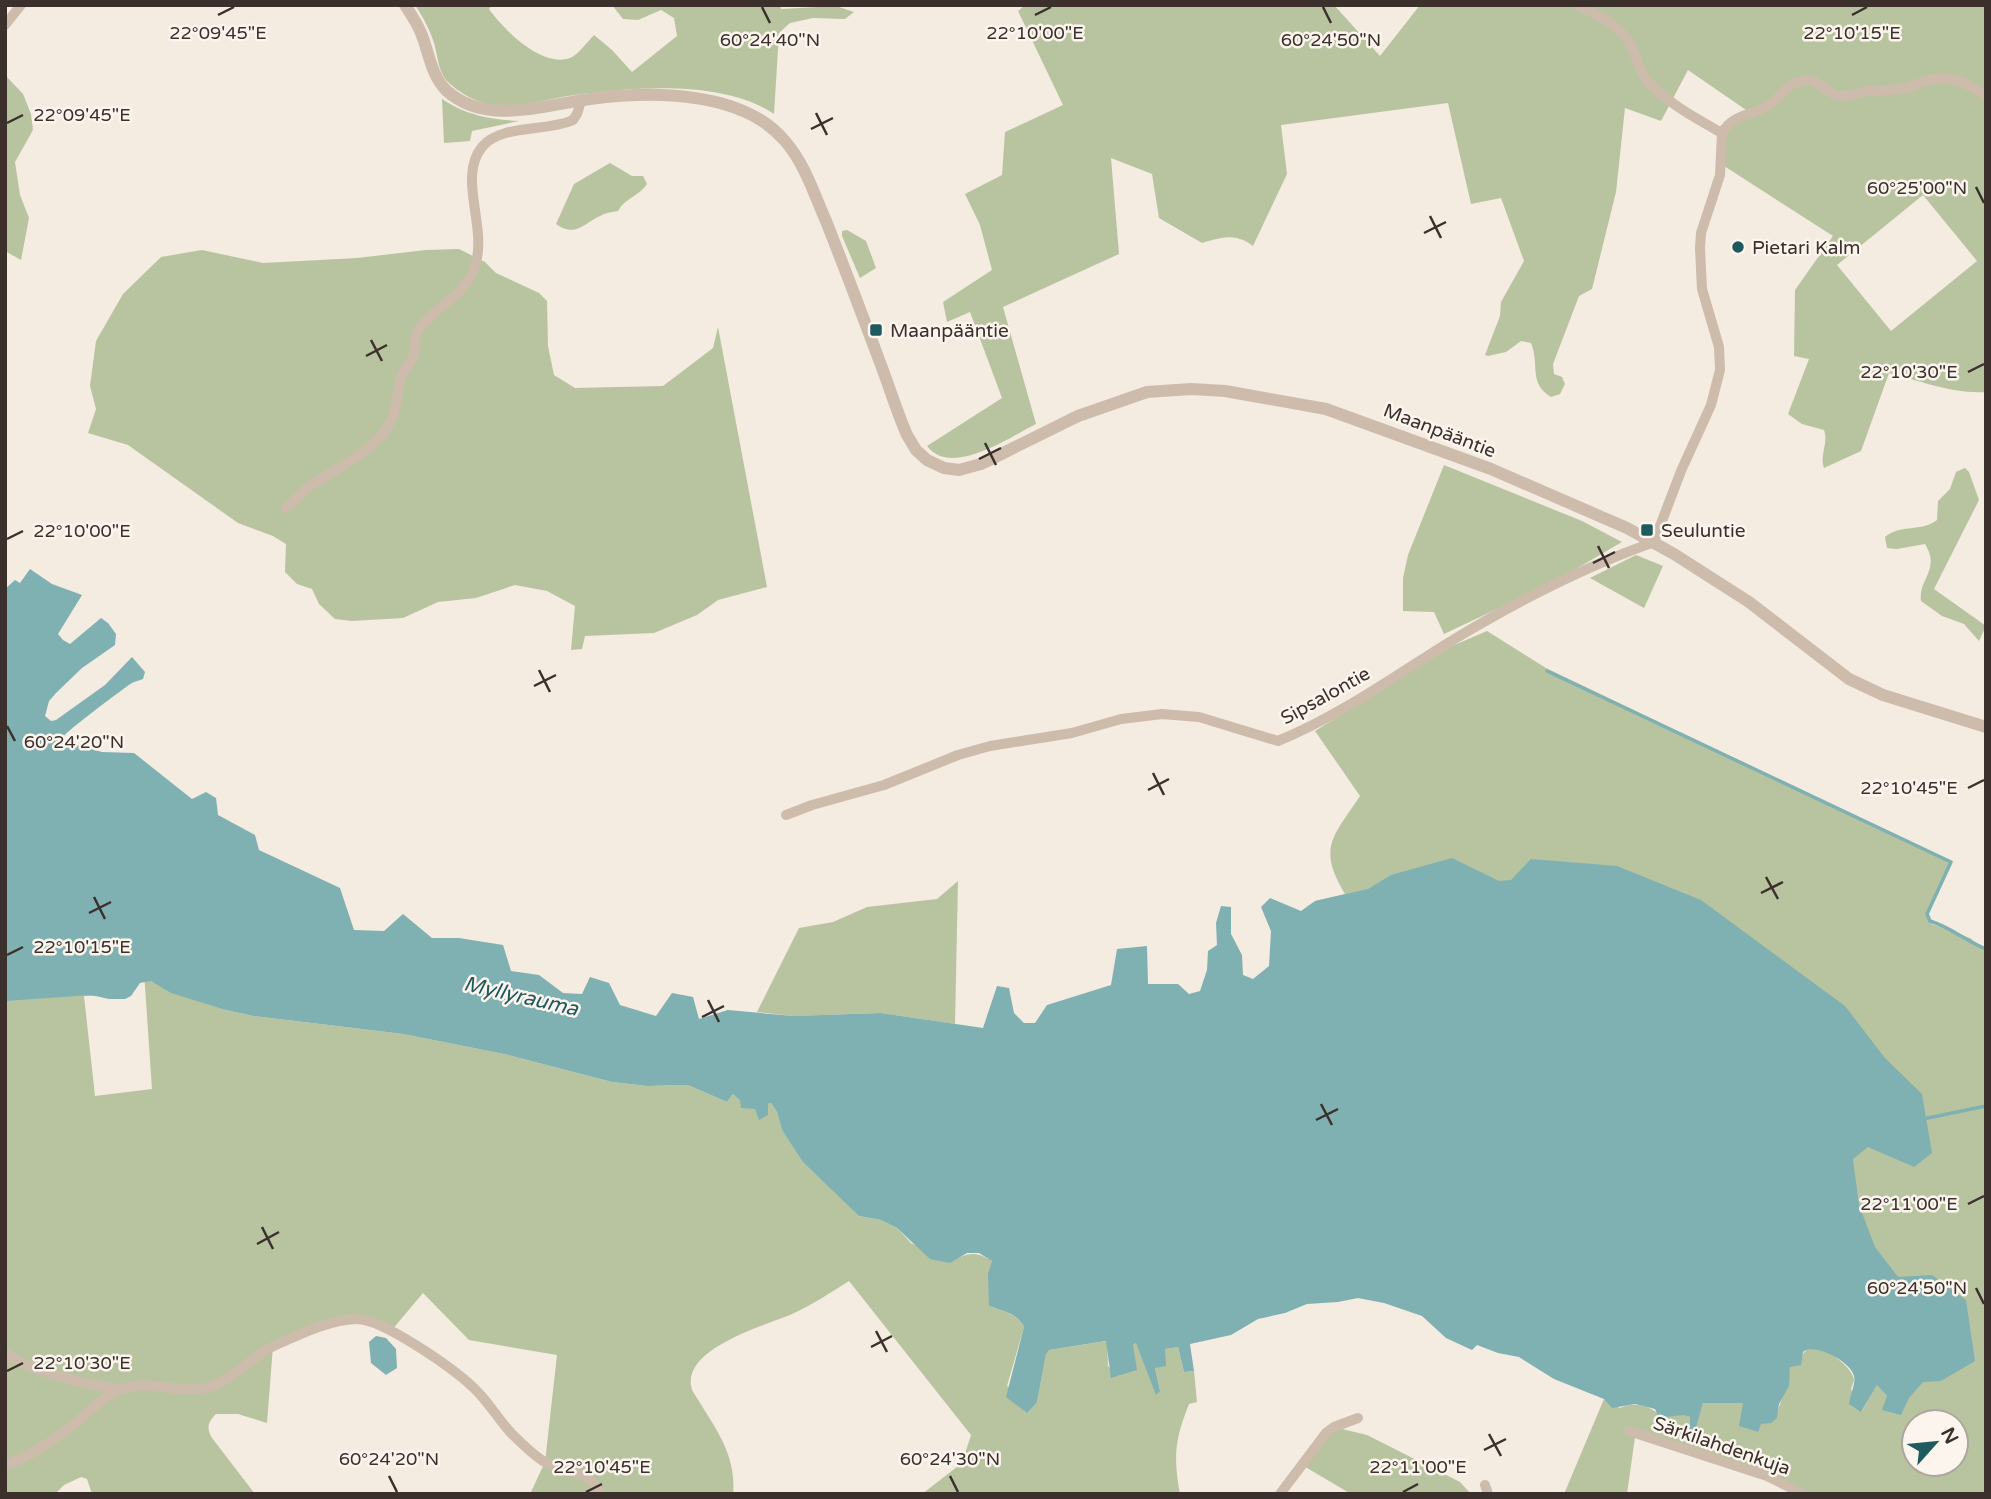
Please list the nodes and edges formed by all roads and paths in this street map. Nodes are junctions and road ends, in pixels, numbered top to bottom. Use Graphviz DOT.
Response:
graph roads {
  1 [pos="21,5"];
  2 [pos="405,5"];
  3 [pos="1577,5"];
  4 [pos="5,25"];
  5 [pos="1986,95"];
  6 [pos="581,101"];
  7 [pos="1722,133"];
  8 [pos="286,508"];
  9 [pos="1654,542"];
  10 [pos="1986,727"];
  11 [pos="786,815"];
  12 [pos="5,1353"];
  13 [pos="120,1389"];
  14 [pos="1358,1418"];
  15 [pos="1629,1431"];
  16 [pos="5,1465"];
  17 [pos="600,1494"];
  18 [pos="1280,1494"];
  19 [pos="1803,1494"];
  1 -- 4 [label="street"];
  2 -- 6 [label="street, Maanpääntie"];
  3 -- 7 [label="street"];
  5 -- 7 [label="street"];
  6 -- 8 [label="street"];
  6 -- 9 [label="street, Maanpääntie"];
  7 -- 9 [label="street"];
  9 -- 10 [label="street, Maanpääntie"];
  9 -- 11 [label="street, Sipsalontie"];
  12 -- 13 [label="street"];
  13 -- 16 [label="street"];
  13 -- 17 [label="street"];
  14 -- 18 [label="street"];
  15 -- 19 [label="street, Särkilahdenkuja"];
}
